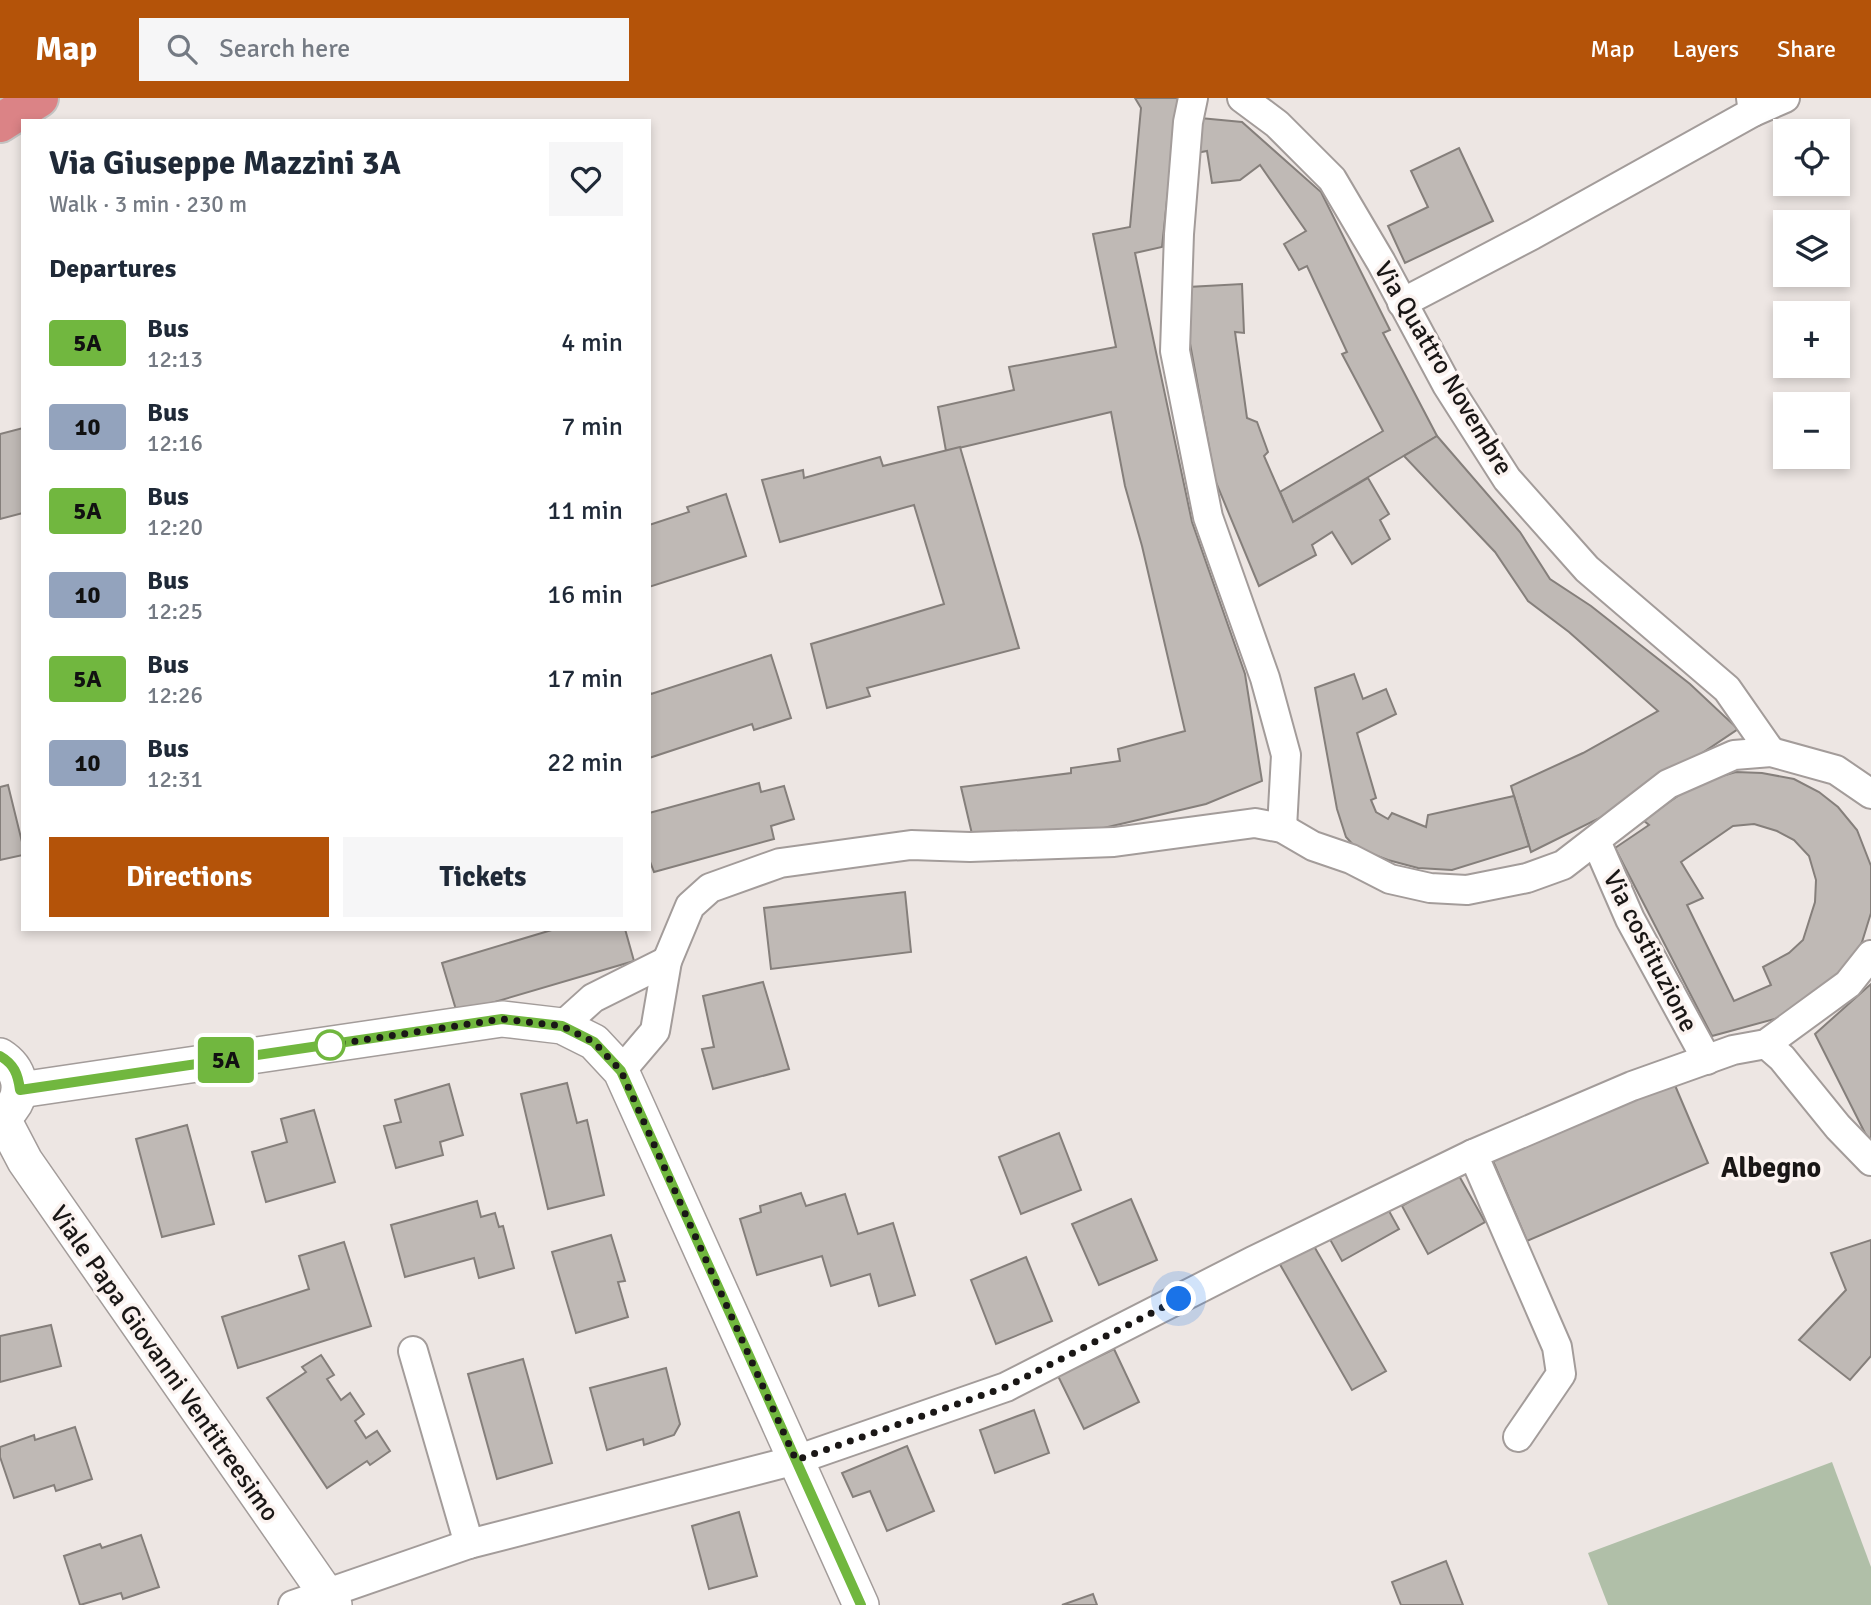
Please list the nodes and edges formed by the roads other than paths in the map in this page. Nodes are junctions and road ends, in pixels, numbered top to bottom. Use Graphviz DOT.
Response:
graph roads {
  1 [pos="40,98"];
  2 [pos="1193,98"];
  3 [pos="1242,98"];
  4 [pos="1785,98"];
  5 [pos="1752,105"];
  6 [pos="0,123"];
  7 [pos="1402,303"];
  8 [pos="1771,752"];
  9 [pos="1871,794"];
  10 [pos="1282,828"];
  11 [pos="1596,841"];
  12 [pos="1871,955"];
  13 [pos="667,961"];
  14 [pos="562,1026"];
  15 [pos="1766,1044"];
  16 [pos="0,1056"];
  17 [pos="1707,1060"];
  18 [pos="621,1071"];
  19 [pos="7,1108"];
  20 [pos="1472,1154"];
  21 [pos="1871,1161"];
  22 [pos="413,1351"];
  23 [pos="1518,1437"];
  24 [pos="796,1460"];
  25 [pos="469,1544"];
  26 [pos="330,1600"];
  27 [pos="293,1605"];
  28 [pos="861,1605"];
  1 -- 6 [label="highway"];
  2 -- 10 [label="street"];
  3 -- 7 [label="street, Via Quattro Novembre"];
  4 -- 5 [label="street"];
  5 -- 7 [label="street"];
  7 -- 8 [label="street, Via Quattro Novembre"];
  8 -- 9 [label="street"];
  8 -- 11 [label="street"];
  10 -- 11 [label="street"];
  10 -- 13 [label="street"];
  11 -- 17 [label="street, Via costituzione"];
  12 -- 15 [label="street"];
  13 -- 14 [label="street"];
  13 -- 18 [label="street"];
  14 -- 18 [label="street"];
  14 -- 19 [label="street"];
  15 -- 17 [label="street"];
  15 -- 21 [label="street"];
  16 -- 19 [label="street, Viale Papa Giovanni Ventitreesimo"];
  17 -- 20 [label="street"];
  18 -- 24 [label="street"];
  19 -- 26 [label="street, Viale Papa Giovanni Ventitreesimo"];
  20 -- 23 [label="street"];
  20 -- 24 [label="street"];
  22 -- 25 [label="street"];
  24 -- 25 [label="street"];
  24 -- 28 [label="street"];
  25 -- 26 [label="street"];
  26 -- 27 [label="street"];
}
